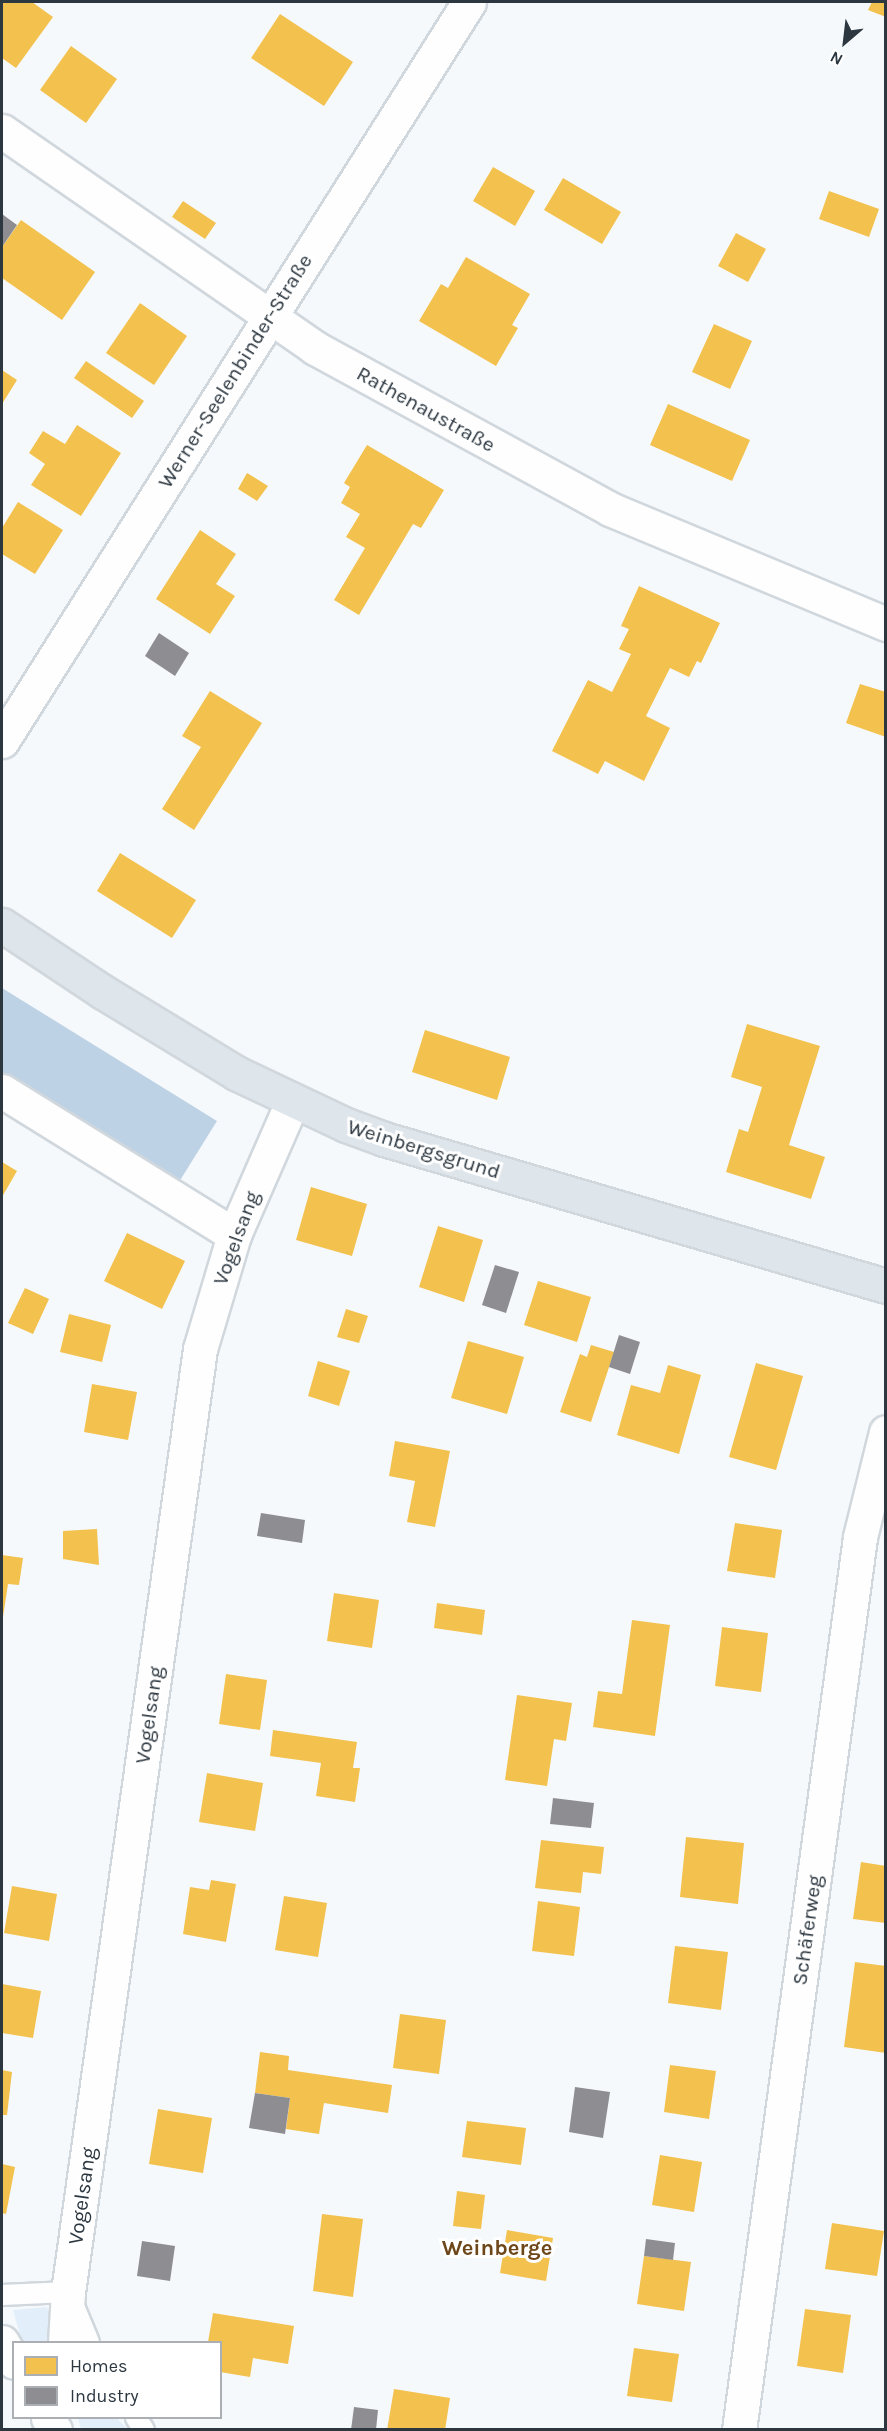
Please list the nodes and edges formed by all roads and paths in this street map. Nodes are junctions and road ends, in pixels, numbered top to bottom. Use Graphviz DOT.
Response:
graph roads {
  1 [pos="469,2"];
  2 [pos="2,131"];
  3 [pos="268,318"];
  4 [pos="885,624"];
  5 [pos="2,741"];
  6 [pos="2,925"];
  7 [pos="2,1091"];
  8 [pos="292,1102"];
  9 [pos="234,1235"];
  10 [pos="885,1286"];
  11 [pos="885,1432"];
  12 [pos="68,2292"];
  13 [pos="2,2295"];
  14 [pos="65,2341"];
  15 [pos="88,2341"];
  16 [pos="2,2342"];
  17 [pos="12,2359"];
  18 [pos="739,2430"];
  1 -- 3 [label="street, Werner-Seelenbinder-Straße"];
  2 -- 3 [label="street, Rathenaustraße"];
  3 -- 4 [label="street, Rathenaustraße"];
  3 -- 5 [label="street, Werner-Seelenbinder-Straße"];
  6 -- 8 [label="main road, Weinbergsgrund"];
  7 -- 9 [label="street"];
  8 -- 9 [label="street, Vogelsang"];
  8 -- 10 [label="main road, Weinbergsgrund"];
  9 -- 12 [label="street, Vogelsang"];
  11 -- 18 [label="street, Schäferweg"];
  12 -- 13 [label="lane"];
  12 -- 14 [label="street, Vogelsang"];
  12 -- 15 [label="lane"];
  16 -- 17 [label="street"];
}
